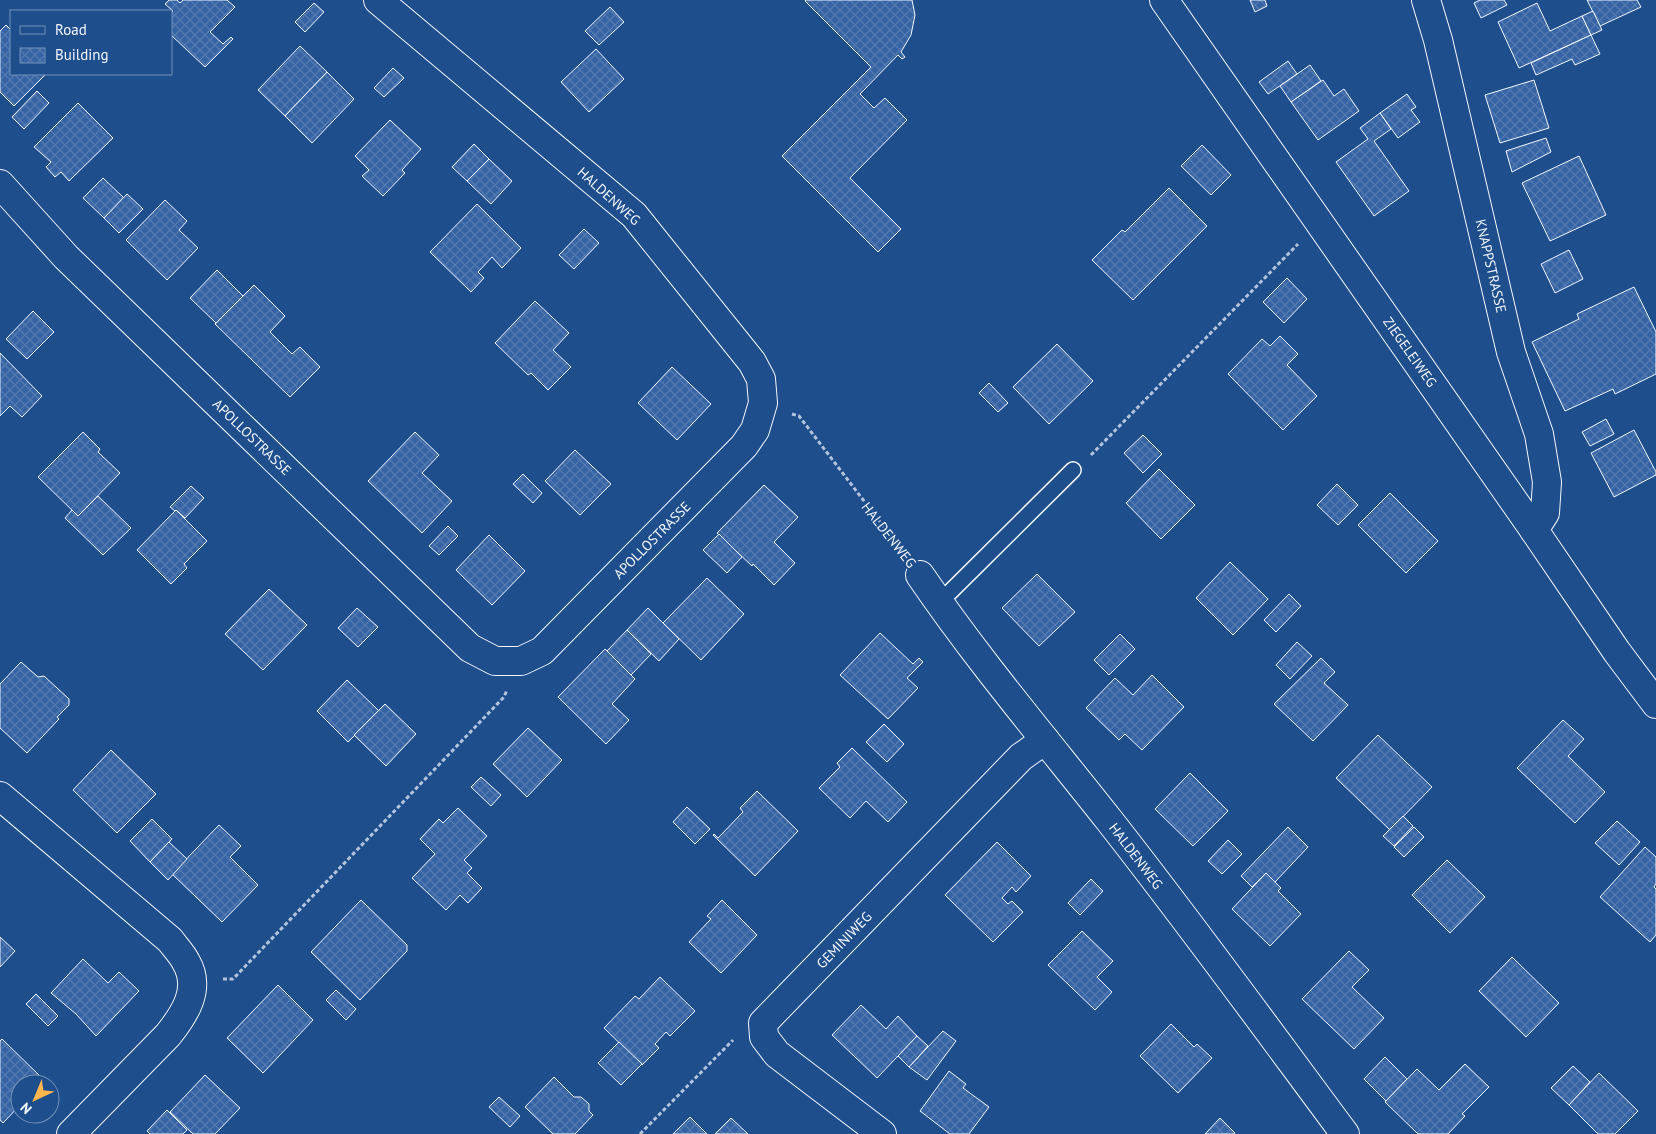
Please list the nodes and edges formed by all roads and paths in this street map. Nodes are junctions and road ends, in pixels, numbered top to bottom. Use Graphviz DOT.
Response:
graph roads {
  1 [pos="378,0"];
  2 [pos="1164,0"];
  3 [pos="1426,0"];
  4 [pos="0,184"];
  5 [pos="1322,225"];
  6 [pos="763,403"];
  7 [pos="1073,470"];
  8 [pos="1534,530"];
  9 [pos="920,575"];
  10 [pos="939,603"];
  11 [pos="521,661"];
  12 [pos="1656,704"];
  13 [pos="1045,740"];
  14 [pos="0,796"];
  15 [pos="192,978"];
  16 [pos="763,1022"];
  17 [pos="72,1134"];
  18 [pos="640,1134"];
  19 [pos="882,1134"];
  20 [pos="1346,1134"];
  1 -- 6 [label="street, HALDENWEG"];
  2 -- 5 [label="street, ZIEGELEIWEG"];
  3 -- 8 [label="street, KNAPPSTRASSE"];
  4 -- 11 [label="street, APOLLOSTRASSE"];
  5 -- 7 [label="path"];
  5 -- 8 [label="street, ZIEGELEIWEG"];
  6 -- 9 [label="path, HALDENWEG"];
  6 -- 11 [label="street, APOLLOSTRASSE"];
  7 -- 10 [label="lane"];
  8 -- 12 [label="street, ZIEGELEIWEG"];
  9 -- 10 [label="street, HALDENWEG"];
  10 -- 13 [label="street, HALDENWEG"];
  11 -- 15 [label="path"];
  13 -- 16 [label="street, GEMINIWEG"];
  13 -- 20 [label="street, HALDENWEG"];
  14 -- 15 [label="street"];
  15 -- 17 [label="street"];
  16 -- 18 [label="path"];
  16 -- 19 [label="street"];
}
